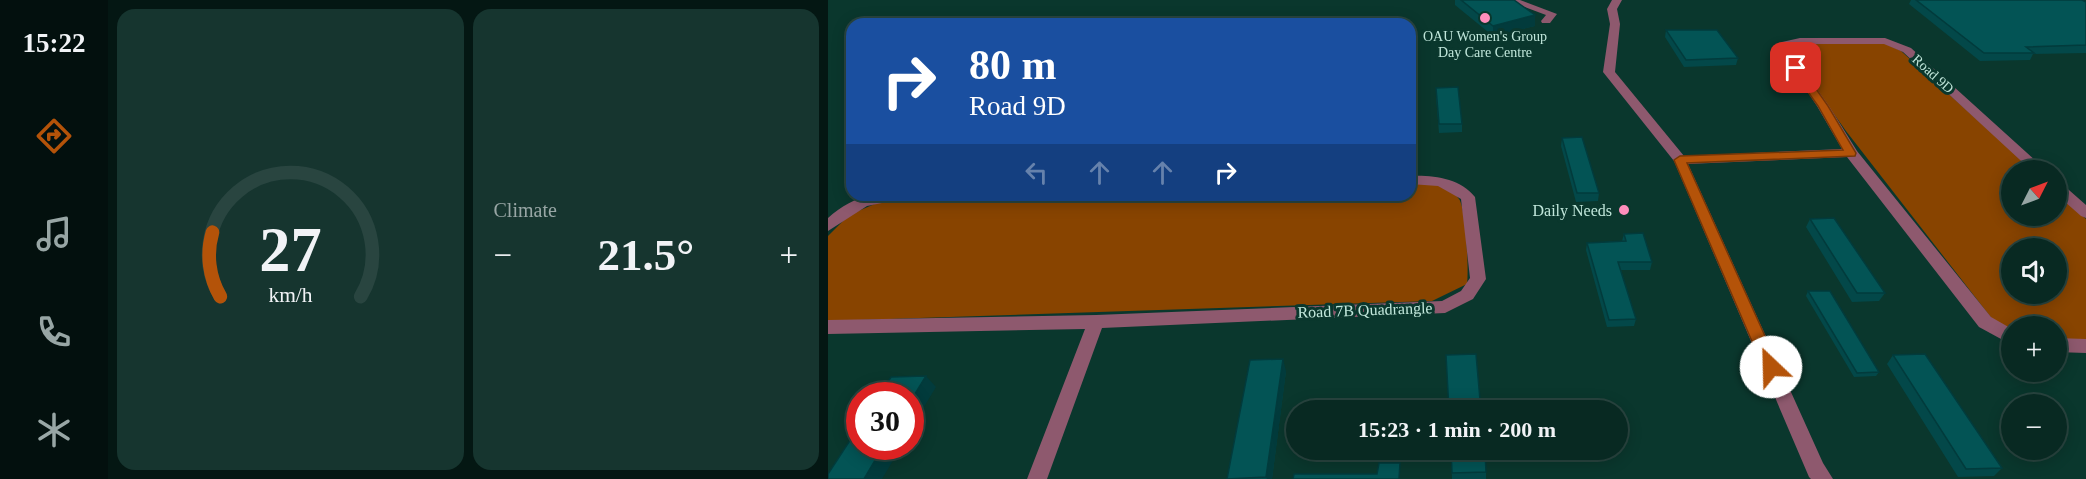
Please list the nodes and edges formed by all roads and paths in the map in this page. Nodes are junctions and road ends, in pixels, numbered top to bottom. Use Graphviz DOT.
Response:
graph roads {
  1 [pos="1511,0"];
  2 [pos="1617,0"];
  3 [pos="1546,21"];
  4 [pos="1851,153"];
  5 [pos="1680,160"];
  6 [pos="2028,160"];
  7 [pos="1416,180"];
  8 [pos="2067,196"];
  9 [pos="865,201"];
  10 [pos="2086,213"];
  11 [pos="828,226"];
  12 [pos="1096,322"];
  13 [pos="828,327"];
  14 [pos="2001,331"];
  15 [pos="2067,345"];
  16 [pos="2086,346"];
  17 [pos="1818,476"];
  18 [pos="1037,479"];
  1 -- 3 [label="street"];
  2 -- 5 [label="street"];
  4 -- 5 [label="street"];
  4 -- 6 [label="street, Road 9D"];
  4 -- 14 [label="street, Road 9D"];
  5 -- 17 [label="street"];
  7 -- 12 [label="street, Road 7B Quadrangle"];
  8 -- 10 [label="street"];
  9 -- 11 [label="street"];
  12 -- 13 [label="street, Road 7B Quadrangle"];
  12 -- 18 [label="street"];
  15 -- 16 [label="street"];
}
